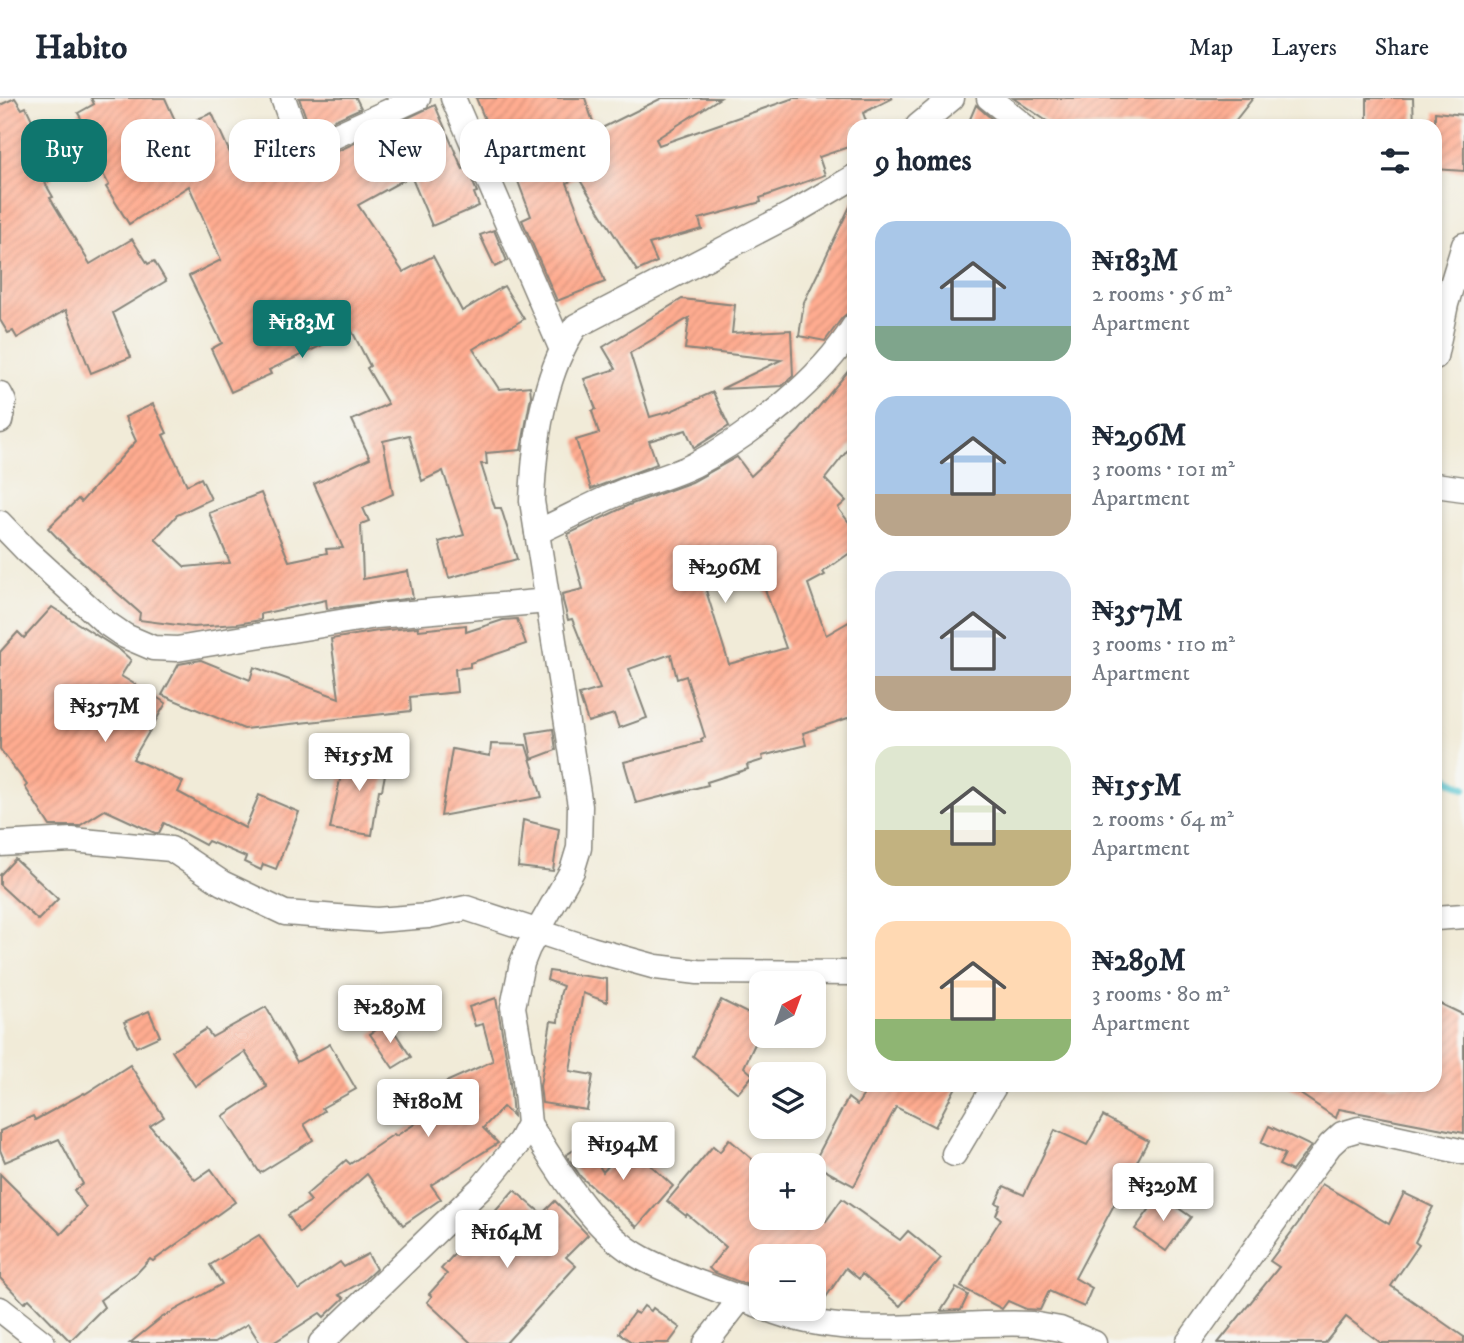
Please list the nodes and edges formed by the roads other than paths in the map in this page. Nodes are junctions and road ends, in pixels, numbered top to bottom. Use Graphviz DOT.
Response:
graph roads {
  1 [pos="283,98"];
  2 [pos="418,98"];
  3 [pos="453,98"];
  4 [pos="952,98"];
  5 [pos="989,98"];
  6 [pos="926,119"];
  7 [pos="1015,119"];
  8 [pos="847,186"];
  9 [pos="1464,245"];
  10 [pos="1442,299"];
  11 [pos="847,337"];
  12 [pos="562,350"];
  13 [pos="0,394"];
  14 [pos="0,421"];
  15 [pos="1442,486"];
  16 [pos="1464,489"];
  17 [pos="0,523"];
  18 [pos="537,532"];
  19 [pos="548,601"];
  20 [pos="0,844"];
  21 [pos="1464,916"];
  22 [pos="1442,918"];
  23 [pos="539,932"];
  24 [pos="847,973"];
  25 [pos="991,1092"];
  26 [pos="529,1124"];
  27 [pos="1464,1152"];
  28 [pos="954,1154"];
  29 [pos="749,1301"];
  30 [pos="749,1304"];
  31 [pos="0,1309"];
  32 [pos="807,1321"];
  33 [pos="1027,1333"];
  34 [pos="43,1343"];
  35 [pos="321,1343"];
  36 [pos="706,1343"];
  37 [pos="1094,1343"];
  38 [pos="1188,1343"];
  1 -- 2 [label="street"];
  3 -- 12 [label="street"];
  4 -- 6 [label="street"];
  5 -- 7 [label="street"];
  8 -- 12 [label="street"];
  9 -- 10 [label="street"];
  11 -- 18 [label="street"];
  12 -- 18 [label="street"];
  13 -- 14 [label="street"];
  15 -- 16 [label="street"];
  17 -- 19 [label="street"];
  18 -- 19 [label="street"];
  19 -- 23 [label="street"];
  20 -- 23 [label="street"];
  21 -- 22 [label="street"];
  23 -- 24 [label="street"];
  23 -- 26 [label="street"];
  25 -- 28 [label="street"];
  26 -- 29 [label="street"];
  26 -- 35 [label="street"];
  27 -- 38 [label="street"];
  30 -- 36 [label="street"];
  31 -- 34 [label="street"];
  32 -- 33 [label="street"];
  33 -- 37 [label="street"];
}
